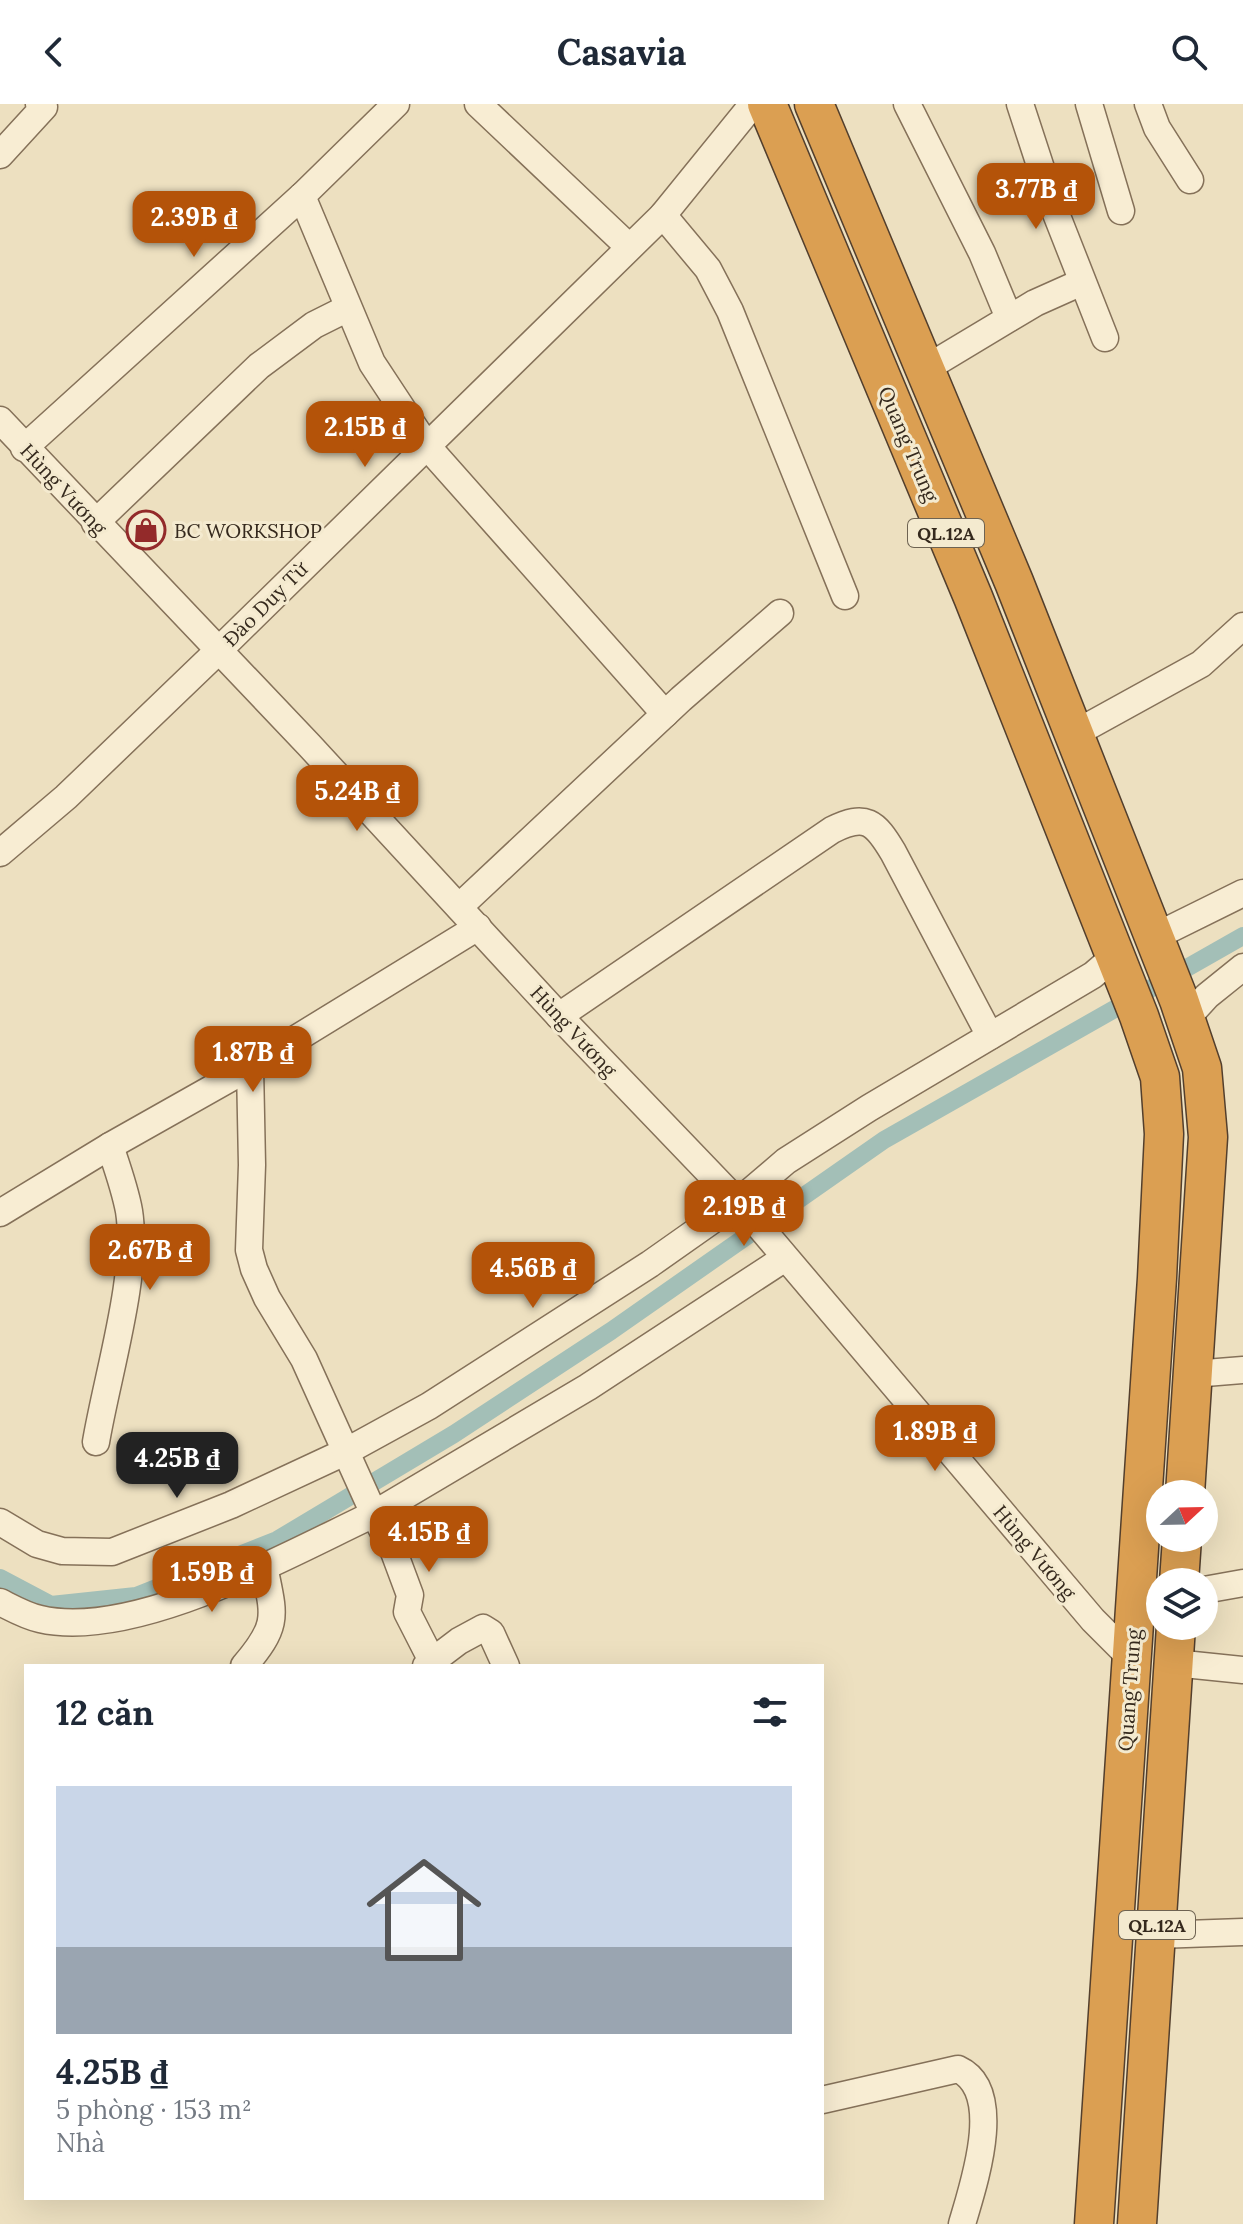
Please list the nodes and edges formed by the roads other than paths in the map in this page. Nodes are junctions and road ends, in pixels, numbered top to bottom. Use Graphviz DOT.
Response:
graph roads {
  1 [pos="39,104"];
  2 [pos="396,104"];
  3 [pos="478,104"];
  4 [pos="753,104"];
  5 [pos="767,104"];
  6 [pos="814,104"];
  7 [pos="907,104"];
  8 [pos="1020,104"];
  9 [pos="1089,104"];
  10 [pos="1148,104"];
  11 [pos="0,155"];
  12 [pos="1190,180"];
  13 [pos="302,196"];
  14 [pos="1121,211"];
  15 [pos="663,215"];
  16 [pos="629,247"];
  17 [pos="1082,282"];
  18 [pos="348,308"];
  19 [pos="1009,318"];
  20 [pos="1105,338"];
  21 [pos="925,369"];
  22 [pos="0,420"];
  23 [pos="426,445"];
  24 [pos="24,448"];
  25 [pos="95,523"];
  26 [pos="1014,582"];
  27 [pos="845,596"];
  28 [pos="973,597"];
  29 [pos="780,613"];
  30 [pos="1243,626"];
  31 [pos="218,651"];
  32 [pos="665,714"];
  33 [pos="1074,734"];
  34 [pos="0,853"];
  35 [pos="1243,893"];
  36 [pos="459,907"];
  37 [pos="478,927"];
  38 [pos="1157,944"];
  39 [pos="1117,960"];
  40 [pos="1243,967"];
  41 [pos="1183,1010"];
  42 [pos="559,1016"];
  43 [pos="990,1036"];
  44 [pos="250,1067"];
  45 [pos="110,1146"];
  46 [pos="744,1208"];
  47 [pos="0,1213"];
  48 [pos="782,1255"];
  49 [pos="1157,1278"];
  50 [pos="1200,1283"];
  51 [pos="1243,1370"];
  52 [pos="1193,1374"];
  53 [pos="96,1442"];
  54 [pos="348,1453"];
  55 [pos="1186,1480"];
  56 [pos="373,1511"];
  57 [pos="0,1522"];
  58 [pos="264,1566"];
  59 [pos="1243,1583"];
  60 [pos="1218,1587"];
  61 [pos="0,1602"];
  62 [pos="1175,1640"];
  63 [pos="1131,1658"];
  64 [pos="257,1662"];
  65 [pos="1174,1663"];
  66 [pos="429,1664"];
  67 [pos="505,1664"];
  68 [pos="1243,1670"];
  69 [pos="1114,1932"];
  70 [pos="1243,1932"];
  71 [pos="1157,1935"];
  72 [pos="824,2100"];
  73 [pos="962,2224"];
  74 [pos="1094,2224"];
  75 [pos="1137,2224"];
  1 -- 11 [label="street"];
  2 -- 13 [label="street"];
  3 -- 16 [label="street"];
  4 -- 15 [label="street, Đào Duy Từ"];
  5 -- 28 [label="highway, Quang Trung / QL.12A"];
  6 -- 21 [label="highway, QL.12A"];
  7 -- 19 [label="street"];
  8 -- 17 [label="street"];
  9 -- 14 [label="street"];
  10 -- 12 [label="street"];
  13 -- 18 [label="street"];
  13 -- 24 [label="street"];
  15 -- 16 [label="street, Đào Duy Từ"];
  15 -- 27 [label="street"];
  16 -- 23 [label="street, Đào Duy Từ"];
  17 -- 19 [label="street"];
  17 -- 20 [label="street"];
  18 -- 23 [label="street"];
  18 -- 25 [label="street"];
  19 -- 21 [label="street"];
  21 -- 26 [label="highway, QL.12A"];
  22 -- 24 [label="street, Hùng Vương"];
  23 -- 31 [label="street, Đào Duy Từ"];
  23 -- 32 [label="street"];
  24 -- 25 [label="street, Hùng Vương"];
  25 -- 31 [label="street, Hùng Vương"];
  26 -- 28 [label="highway"];
  26 -- 33 [label="highway, QL.12A"];
  28 -- 39 [label="highway, Quang Trung / QL.12A"];
  29 -- 32 [label="street"];
  30 -- 33 [label="street"];
  31 -- 34 [label="street, Đào Duy Từ"];
  31 -- 36 [label="street, Hùng Vương"];
  32 -- 36 [label="street"];
  33 -- 38 [label="highway, QL.12A"];
  35 -- 38 [label="street"];
  36 -- 37 [label="street, Hùng Vương"];
  37 -- 42 [label="street, Hùng Vương"];
  37 -- 44 [label="street"];
  38 -- 41 [label="highway, QL.12A"];
  39 -- 43 [label="street"];
  39 -- 49 [label="highway, Quang Trung / QL.12A"];
  40 -- 41 [label="street"];
  41 -- 50 [label="highway, QL.12A"];
  42 -- 43 [label="street"];
  42 -- 46 [label="street, Hùng Vương"];
  43 -- 46 [label="street"];
  44 -- 45 [label="street"];
  44 -- 54 [label="street"];
  45 -- 47 [label="street"];
  45 -- 53 [label="street"];
  46 -- 48 [label="street, Hùng Vương"];
  46 -- 54 [label="street"];
  48 -- 56 [label="street"];
  48 -- 63 [label="street, Hùng Vương"];
  49 -- 50 [label="highway"];
  49 -- 63 [label="highway, Quang Trung / QL.12A"];
  50 -- 52 [label="highway, QL.12A"];
  51 -- 52 [label="street"];
  52 -- 55 [label="highway, QL.12A"];
  54 -- 56 [label="street"];
  54 -- 57 [label="street"];
  56 -- 58 [label="street"];
  56 -- 66 [label="street"];
  58 -- 61 [label="street"];
  58 -- 64 [label="street"];
  59 -- 60 [label="street"];
  62 -- 65 [label="highway, QL.12A"];
  63 -- 65 [label="highway"];
  63 -- 69 [label="highway, Quang Trung / QL.12A"];
  65 -- 68 [label="street"];
  65 -- 71 [label="highway, QL.12A"];
  66 -- 67 [label="street"];
  69 -- 71 [label="highway"];
  69 -- 74 [label="highway, Quang Trung / QL.12A"];
  70 -- 71 [label="street"];
  71 -- 75 [label="highway, QL.12A"];
  72 -- 73 [label="street"];
}
